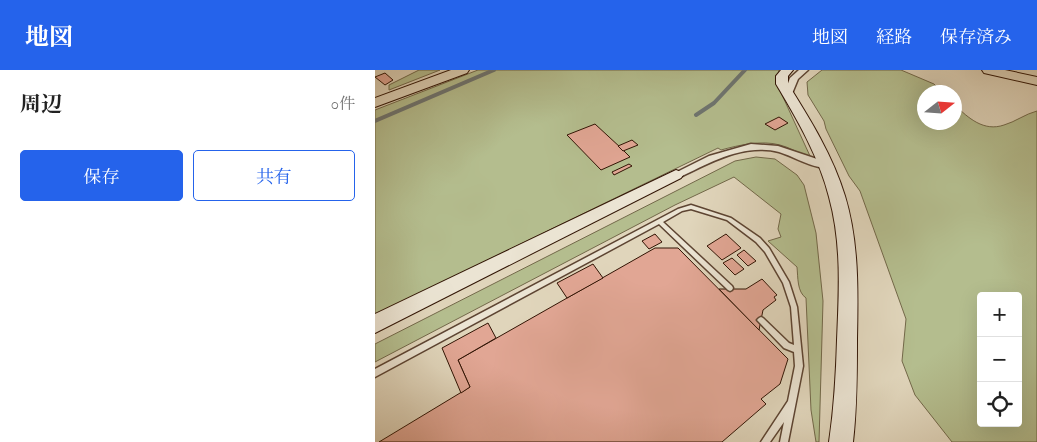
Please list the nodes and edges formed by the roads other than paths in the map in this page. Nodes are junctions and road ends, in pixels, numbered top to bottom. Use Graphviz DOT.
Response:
graph roads {
  1 [pos="463,70"];
  2 [pos="787,70"];
  3 [pos="804,70"];
  4 [pos="988,70"];
  5 [pos="1037,81"];
  6 [pos="788,94"];
  7 [pos="375,104"];
  8 [pos="825,165"];
  9 [pos="676,175"];
  10 [pos="659,222"];
  11 [pos="730,288"];
  12 [pos="761,320"];
  13 [pos="375,324"];
  14 [pos="797,349"];
  15 [pos="375,373"];
  16 [pos="793,402"];
  17 [pos="765,442"];
  18 [pos="784,442"];
  19 [pos="841,442"];
  1 -- 7 [label="main road"];
  2 -- 6 [label="street"];
  3 -- 6 [label="street"];
  4 -- 5 [label="main road"];
  6 -- 8 [label="street"];
  8 -- 9 [label="street"];
  8 -- 19 [label="street"];
  9 -- 13 [label="street"];
  10 -- 11 [label="lane"];
  10 -- 14 [label="lane"];
  10 -- 15 [label="lane"];
  12 -- 14 [label="lane"];
  14 -- 16 [label="lane"];
  16 -- 17 [label="lane"];
  16 -- 18 [label="lane"];
}
